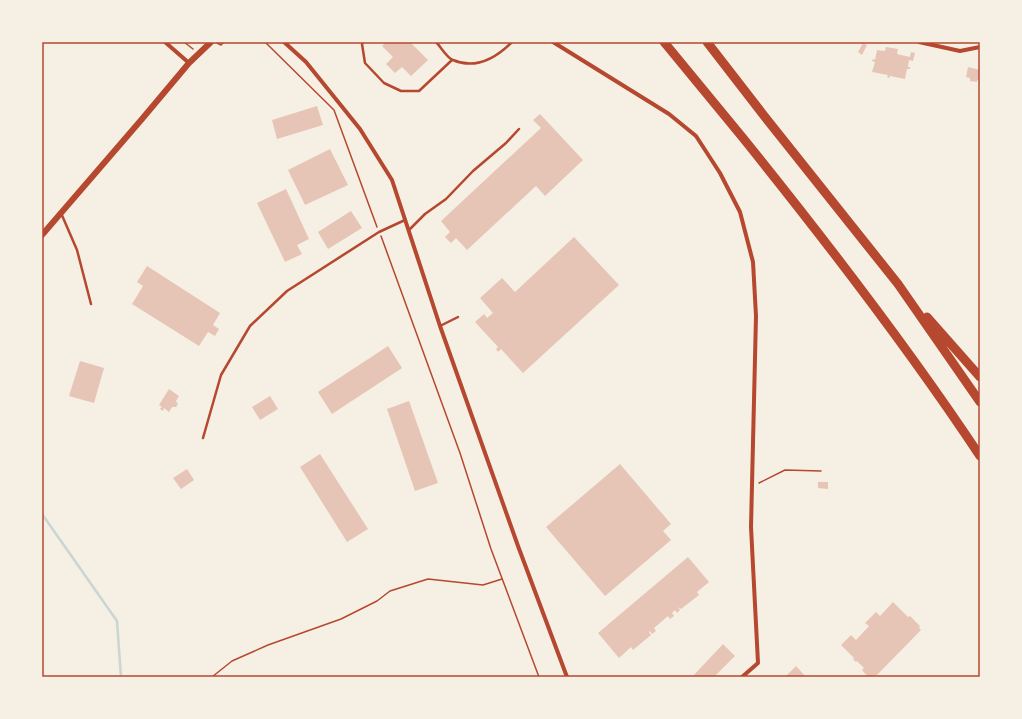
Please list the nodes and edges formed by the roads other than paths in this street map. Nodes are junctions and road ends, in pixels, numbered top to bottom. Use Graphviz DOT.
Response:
graph roads {
  1 [pos="165,42"];
  2 [pos="212,42"];
  3 [pos="284,42"];
  4 [pos="363,42"];
  5 [pos="436,42"];
  6 [pos="512,42"];
  7 [pos="553,42"];
  8 [pos="664,42"];
  9 [pos="707,42"];
  10 [pos="919,42"];
  11 [pos="980,47"];
  12 [pos="452,60"];
  13 [pos="189,63"];
  14 [pos="519,129"];
  15 [pos="61,212"];
  16 [pos="405,220"];
  17 [pos="408,230"];
  18 [pos="42,235"];
  19 [pos="898,284"];
  20 [pos="91,304"];
  21 [pos="458,317"];
  22 [pos="440,326"];
  23 [pos="980,378"];
  24 [pos="980,402"];
  25 [pos="202,438"];
  26 [pos="980,456"];
  27 [pos="568,677"];
  28 [pos="742,677"];
  1 -- 13 [label="street"];
  2 -- 13 [label="street"];
  3 -- 16 [label="street"];
  4 -- 12 [label="lane"];
  5 -- 12 [label="lane"];
  6 -- 12 [label="lane"];
  7 -- 28 [label="street"];
  8 -- 26 [label="highway"];
  9 -- 19 [label="highway"];
  10 -- 11 [label="street"];
  13 -- 15 [label="street"];
  14 -- 17 [label="lane"];
  15 -- 18 [label="street"];
  15 -- 20 [label="lane"];
  16 -- 17 [label="street"];
  16 -- 25 [label="lane"];
  17 -- 22 [label="street"];
  19 -- 23 [label="highway"];
  19 -- 24 [label="highway"];
  21 -- 22 [label="lane"];
  22 -- 27 [label="street"];
}
